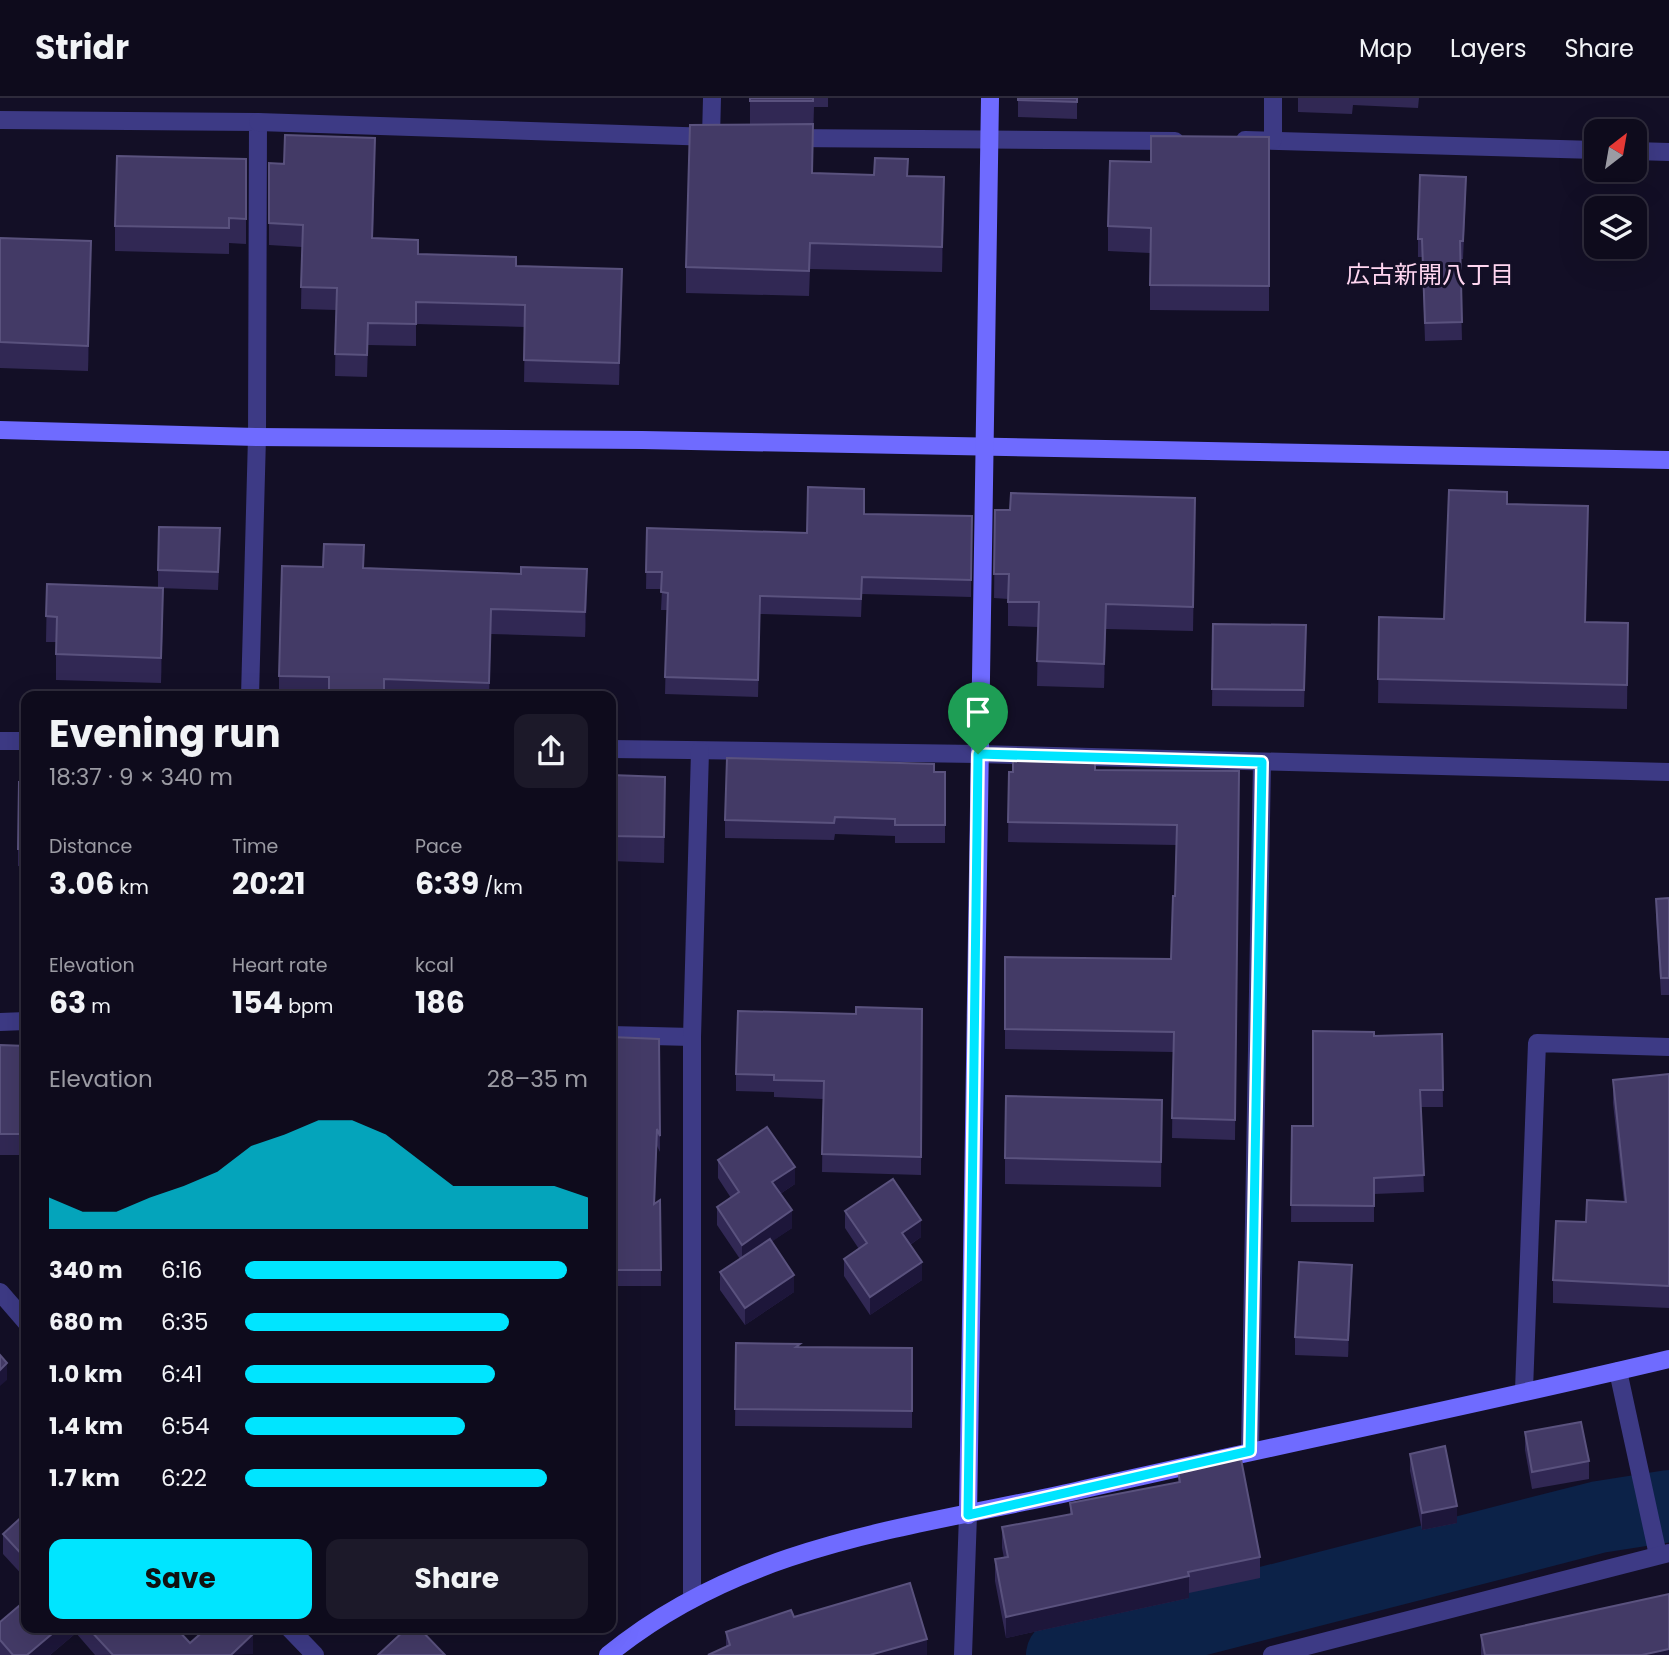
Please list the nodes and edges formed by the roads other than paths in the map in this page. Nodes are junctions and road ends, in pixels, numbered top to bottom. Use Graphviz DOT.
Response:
graph roads {
  1 [pos="712,98"];
  2 [pos="989,98"];
  3 [pos="1273,98"];
  4 [pos="0,120"];
  5 [pos="258,122"];
  6 [pos="767,138"];
  7 [pos="1273,140"];
  8 [pos="989,141"];
  9 [pos="1192,141"];
  10 [pos="1232,141"];
  11 [pos="1584,150"];
  12 [pos="1647,151"];
  13 [pos="1669,152"];
  14 [pos="0,430"];
  15 [pos="257,437"];
  16 [pos="984,446"];
  17 [pos="1669,460"];
  18 [pos="250,691"];
  19 [pos="0,741"];
  20 [pos="21,741"];
  21 [pos="616,750"];
  22 [pos="700,751"];
  23 [pos="978,754"];
  24 [pos="1262,762"];
  25 [pos="1669,772"];
  26 [pos="0,1021"];
  27 [pos="21,1021"];
  28 [pos="616,1035"];
  29 [pos="692,1037"];
  30 [pos="1669,1046"];
  31 [pos="0,1292"];
  32 [pos="21,1316"];
  33 [pos="1669,1359"];
  34 [pos="1618,1371"];
  35 [pos="1524,1390"];
  36 [pos="1250,1451"];
  37 [pos="968,1515"];
  38 [pos="1663,1554"];
  39 [pos="692,1598"];
  40 [pos="294,1633"];
  41 [pos="315,1655"];
  42 [pos="608,1655"];
  43 [pos="964,1655"];
  44 [pos="1272,1655"];
  1 -- 5 [label="street"];
  2 -- 8 [label="street"];
  3 -- 7 [label="street"];
  4 -- 5 [label="street"];
  5 -- 15 [label="street"];
  6 -- 8 [label="street"];
  7 -- 10 [label="street"];
  7 -- 11 [label="street"];
  8 -- 9 [label="street"];
  8 -- 16 [label="street"];
  12 -- 13 [label="street"];
  14 -- 15 [label="street"];
  15 -- 16 [label="street"];
  15 -- 18 [label="street"];
  16 -- 17 [label="street"];
  16 -- 23 [label="street"];
  19 -- 20 [label="street"];
  21 -- 22 [label="street"];
  22 -- 23 [label="street"];
  22 -- 29 [label="street"];
  23 -- 24 [label="street"];
  23 -- 37 [label="street"];
  24 -- 25 [label="street"];
  24 -- 36 [label="street"];
  26 -- 27 [label="street"];
  28 -- 29 [label="street"];
  29 -- 39 [label="street"];
  30 -- 35 [label="street"];
  31 -- 32 [label="street"];
  33 -- 34 [label="street"];
  34 -- 35 [label="street"];
  34 -- 38 [label="street"];
  35 -- 36 [label="street"];
  36 -- 37 [label="street"];
  37 -- 39 [label="street"];
  37 -- 43 [label="street"];
  38 -- 44 [label="street"];
  39 -- 42 [label="street"];
  40 -- 41 [label="street"];
}
